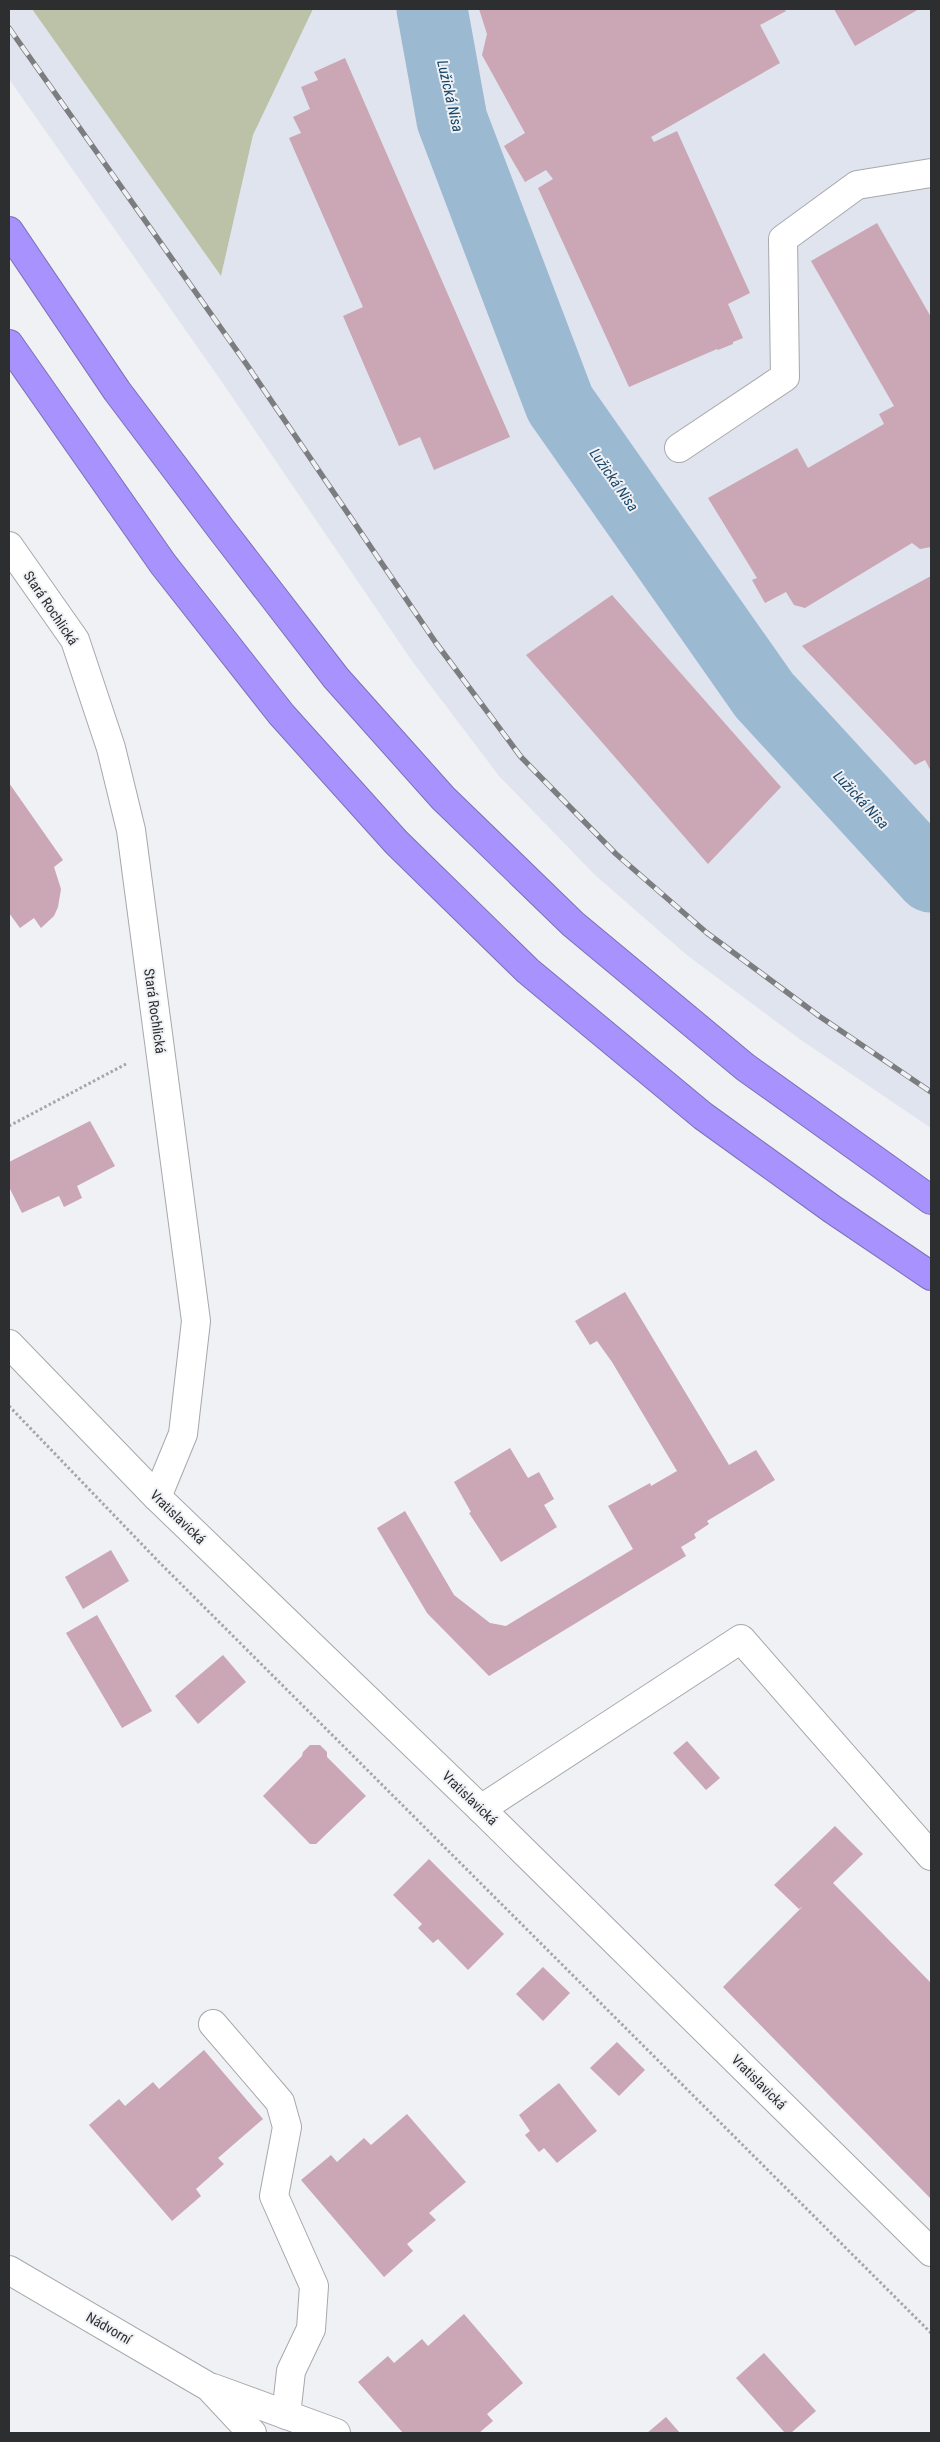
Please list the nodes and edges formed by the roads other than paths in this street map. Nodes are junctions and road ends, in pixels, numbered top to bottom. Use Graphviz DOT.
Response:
graph roads {
  1 [pos="931,173"];
  2 [pos="9,231"];
  3 [pos="9,344"];
  4 [pos="679,448"];
  5 [pos="9,546"];
  6 [pos="923,1194"];
  7 [pos="931,1276"];
  8 [pos="9,1344"];
  9 [pos="157,1497"];
  10 [pos="481,1808"];
  11 [pos="931,1856"];
  12 [pos="213,2024"];
  13 [pos="931,2252"];
  14 [pos="9,2270"];
  15 [pos="210,2387"];
  16 [pos="286,2415"];
  17 [pos="252,2433"];
  18 [pos="336,2433"];
  1 -- 4 [label="street"];
  2 -- 6 [label="highway"];
  3 -- 7 [label="highway"];
  5 -- 9 [label="street, Stará Rochlická"];
  8 -- 9 [label="street, Vratislavická"];
  9 -- 10 [label="street, Vratislavická"];
  10 -- 11 [label="street"];
  10 -- 13 [label="street, Vratislavická"];
  12 -- 16 [label="street"];
  14 -- 15 [label="street, Nádvorní"];
  15 -- 16 [label="street, Nádvorní"];
  15 -- 17 [label="street, Nádvorní"];
  16 -- 18 [label="street, Nádvorní"];
}
